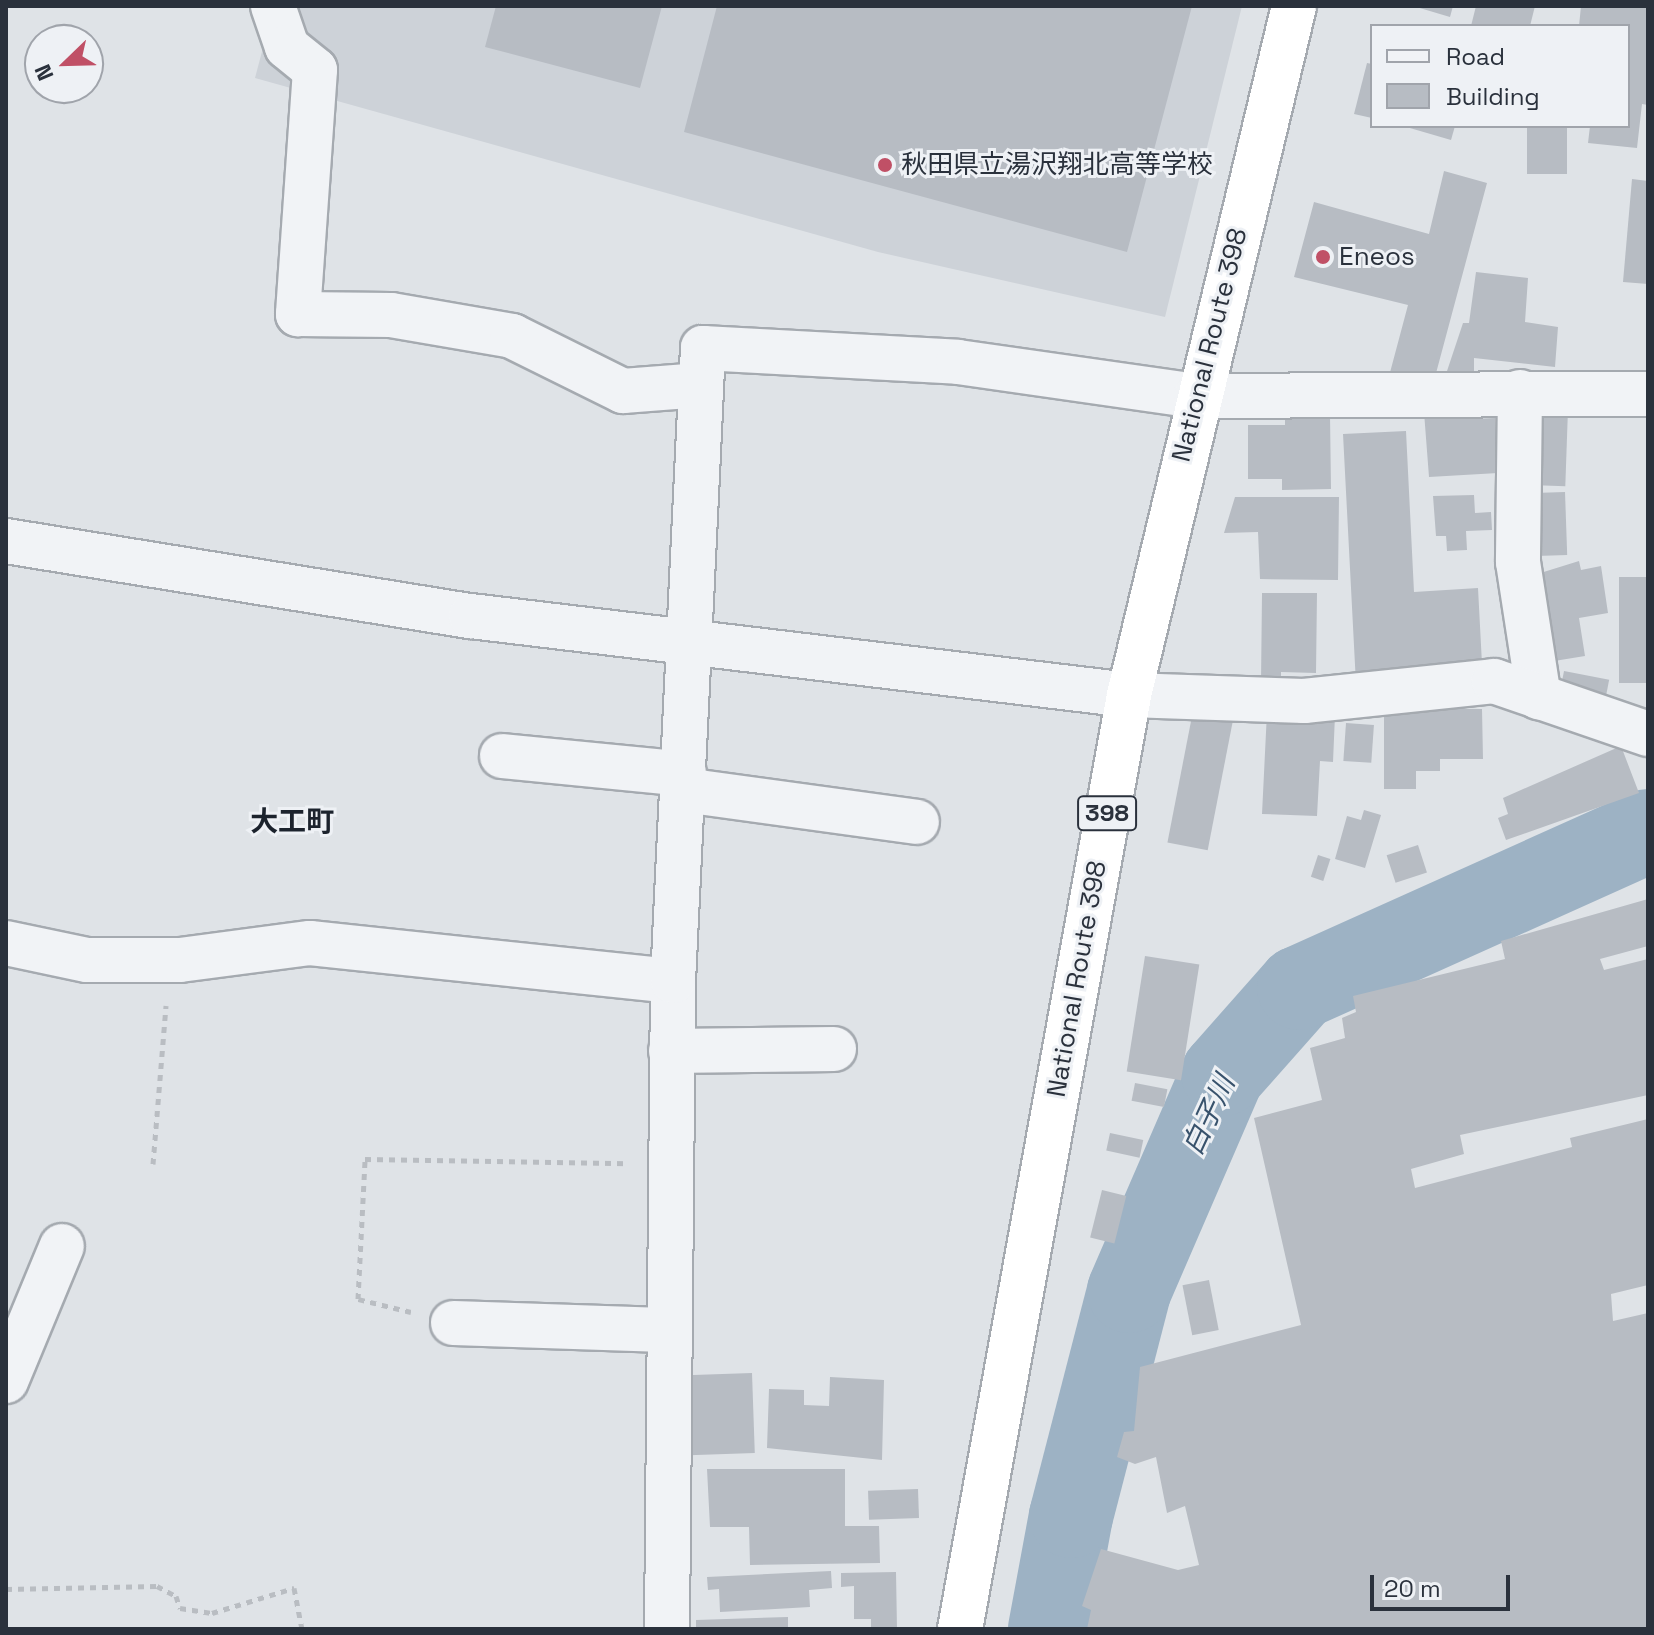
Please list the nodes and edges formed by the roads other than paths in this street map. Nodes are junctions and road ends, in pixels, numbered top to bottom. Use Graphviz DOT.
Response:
graph roads {
  1 [pos="273,6"];
  2 [pos="1294,6"];
  3 [pos="701,385"];
  4 [pos="1520,392"];
  5 [pos="1648,394"];
  6 [pos="1196,396"];
  7 [pos="6,541"];
  8 [pos="688,638"];
  9 [pos="1129,695"];
  10 [pos="1539,697"];
  11 [pos="1648,734"];
  12 [pos="502,756"];
  13 [pos="684,782"];
  14 [pos="917,822"];
  15 [pos="6,943"];
  16 [pos="673,981"];
  17 [pos="834,1049"];
  18 [pos="671,1051"];
  19 [pos="62,1246"];
  20 [pos="21,1305"];
  21 [pos="453,1323"];
  22 [pos="665,1330"];
  23 [pos="6,1381"];
  24 [pos="667,1629"];
  25 [pos="960,1629"];
  1 -- 3 [label="street"];
  2 -- 6 [label="highway, National Route 398 / 398"];
  3 -- 6 [label="street"];
  3 -- 8 [label="street"];
  4 -- 5 [label="street"];
  4 -- 6 [label="street"];
  4 -- 10 [label="street"];
  6 -- 9 [label="highway, National Route 398 / 398"];
  7 -- 8 [label="street"];
  8 -- 9 [label="street"];
  8 -- 13 [label="street"];
  9 -- 10 [label="street"];
  9 -- 25 [label="highway, National Route 398 / 398"];
  10 -- 11 [label="street"];
  12 -- 13 [label="street"];
  13 -- 14 [label="street"];
  13 -- 16 [label="street"];
  15 -- 16 [label="street"];
  16 -- 18 [label="street"];
  17 -- 18 [label="street"];
  18 -- 22 [label="street"];
  19 -- 20 [label="street"];
  20 -- 23 [label="street"];
  21 -- 22 [label="street"];
  22 -- 24 [label="street"];
}
